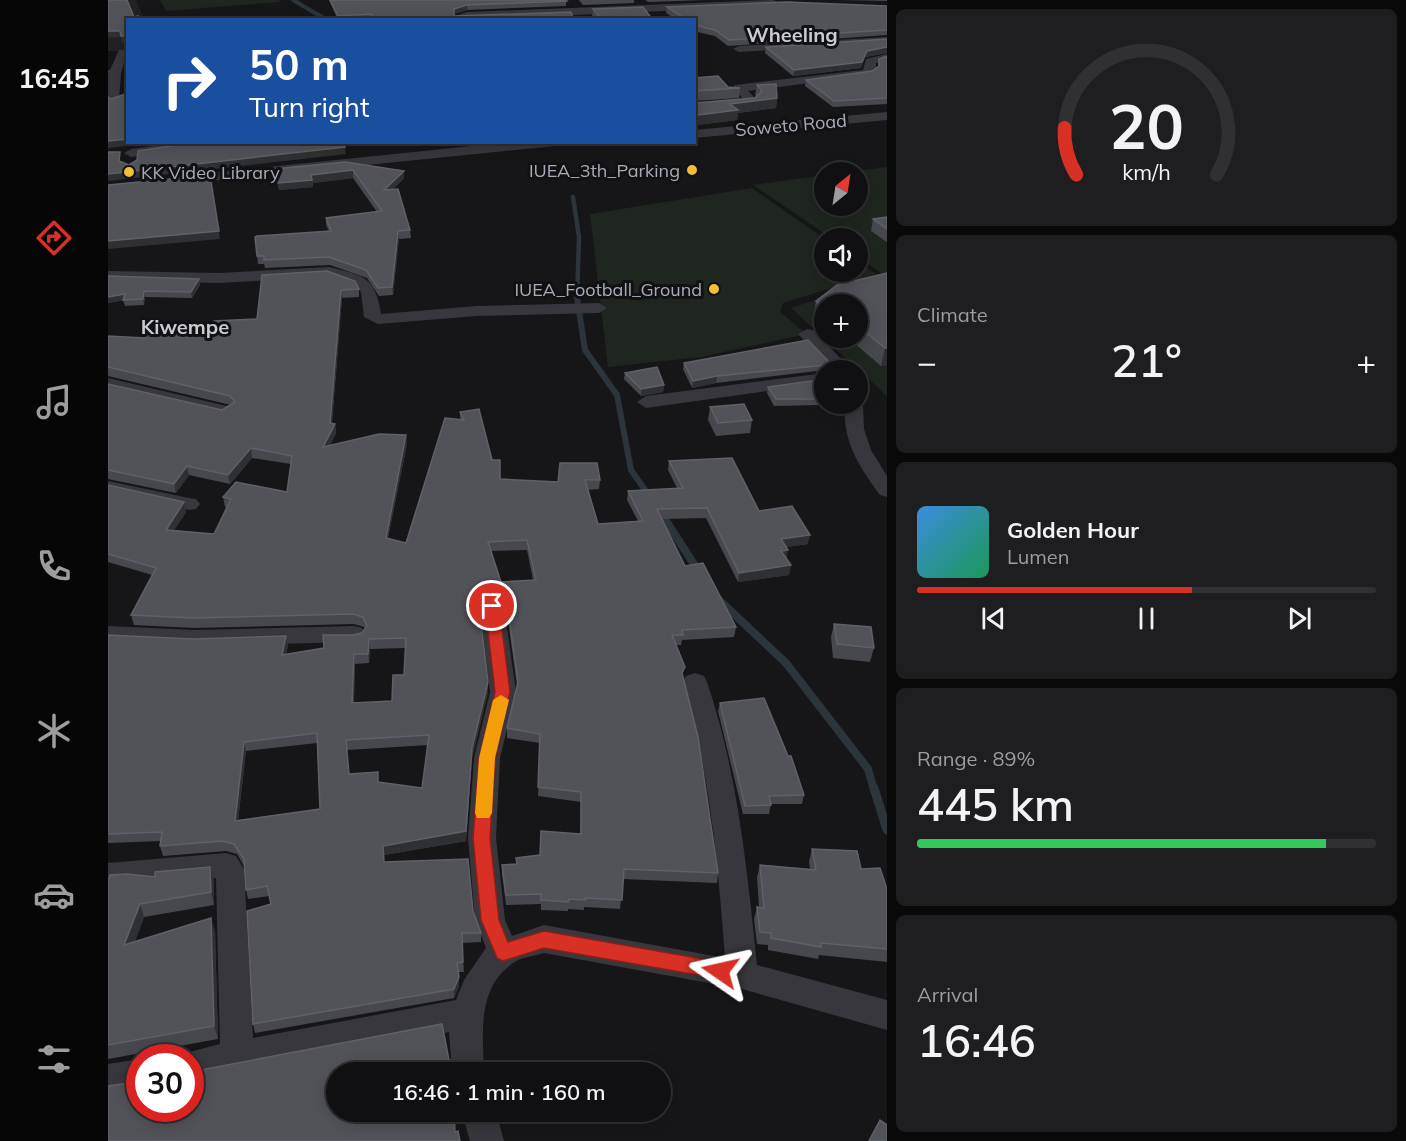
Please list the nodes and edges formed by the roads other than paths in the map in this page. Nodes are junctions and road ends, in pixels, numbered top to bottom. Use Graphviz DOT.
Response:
graph roads {
  1 [pos="786,2"];
  2 [pos="622,14"];
  3 [pos="460,18"];
  4 [pos="887,40"];
  5 [pos="739,49"];
  6 [pos="123,52"];
  7 [pos="887,57"];
  8 [pos="111,74"];
  9 [pos="112,100"];
  10 [pos="696,107"];
  11 [pos="887,116"];
  12 [pos="696,134"];
  13 [pos="535,144"];
  14 [pos="177,147"];
  15 [pos="127,157"];
  16 [pos="169,181"];
  17 [pos="108,276"];
  18 [pos="599,308"];
  19 [pos="807,334"];
  20 [pos="833,360"];
  21 [pos="814,379"];
  22 [pos="108,384"];
  23 [pos="646,402"];
  24 [pos="224,411"];
  25 [pos="853,414"];
  26 [pos="108,487"];
  27 [pos="887,491"];
  28 [pos="189,504"];
  29 [pos="492,606"];
  30 [pos="108,634"];
  31 [pos="354,634"];
  32 [pos="695,682"];
  33 [pos="108,875"];
  34 [pos="503,952"];
  35 [pos="742,975"];
  36 [pos="467,1013"];
  37 [pos="887,1015"];
  38 [pos="237,1057"];
  39 [pos="467,1062"];
  40 [pos="204,1063"];
  41 [pos="126,1077"];
  42 [pos="108,1080"];
  43 [pos="482,1122"];
  44 [pos="487,1141"];
  1 -- 2 [label="street"];
  2 -- 3 [label="street"];
  4 -- 5 [label="street"];
  6 -- 8 [label="street"];
  7 -- 10 [label="street"];
  8 -- 9 [label="street"];
  11 -- 12 [label="street, Soweto Road"];
  13 -- 16 [label="street"];
  14 -- 15 [label="street"];
  17 -- 18 [label="street"];
  19 -- 20 [label="street"];
  21 -- 23 [label="street"];
  22 -- 24 [label="street"];
  25 -- 27 [label="street"];
  26 -- 28 [label="street"];
  29 -- 34 [label="street"];
  30 -- 31 [label="street"];
  32 -- 35 [label="street"];
  33 -- 38 [label="street"];
  34 -- 35 [label="street"];
  34 -- 36 [label="street"];
  35 -- 37 [label="street"];
  36 -- 38 [label="street"];
  36 -- 39 [label="street"];
  38 -- 40 [label="street"];
  41 -- 42 [label="street"];
  43 -- 44 [label="street"];
}
